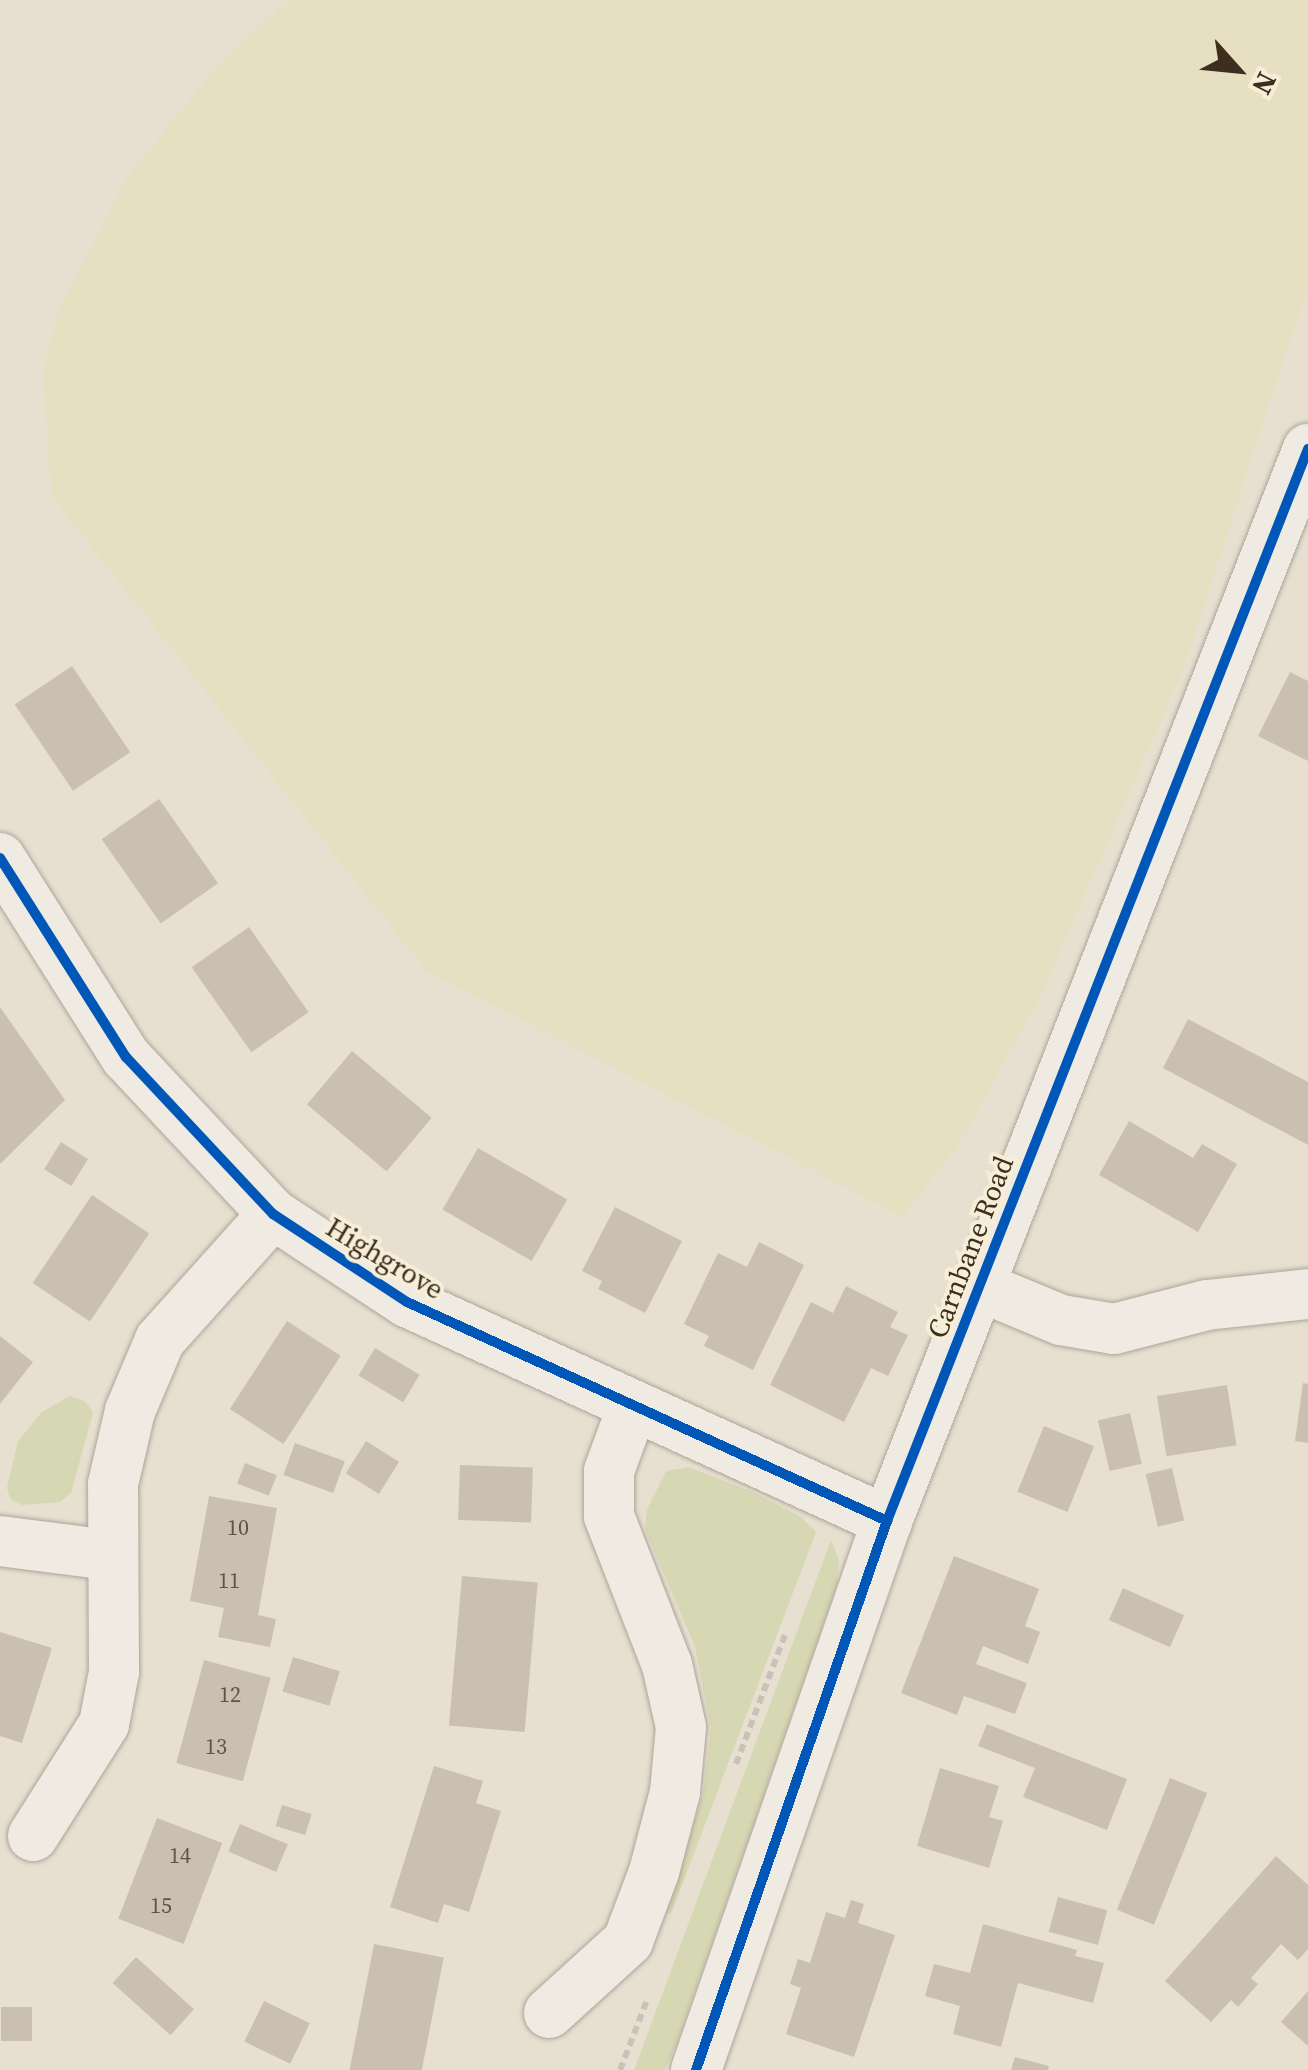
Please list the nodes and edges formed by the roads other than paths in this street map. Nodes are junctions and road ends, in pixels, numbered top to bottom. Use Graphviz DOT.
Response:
graph roads {
  1 [pos="1308,449"];
  2 [pos="0,858"];
  3 [pos="273,1214"];
  4 [pos="979,1286"];
  5 [pos="1308,1294"];
  6 [pos="632,1408"];
  7 [pos="887,1521"];
  8 [pos="0,1541"];
  9 [pos="110,1555"];
  10 [pos="34,1836"];
  11 [pos="550,2013"];
  12 [pos="696,2070"];
  1 -- 4 [label="street, Carnbane Road"];
  2 -- 3 [label="street, Highgrove"];
  3 -- 6 [label="street, Highgrove"];
  3 -- 9 [label="street"];
  4 -- 5 [label="street"];
  4 -- 7 [label="street, Carnbane Road"];
  6 -- 7 [label="street, Highgrove"];
  6 -- 11 [label="street"];
  7 -- 12 [label="street, Carnbane Road"];
  8 -- 9 [label="street"];
  9 -- 10 [label="street"];
}
